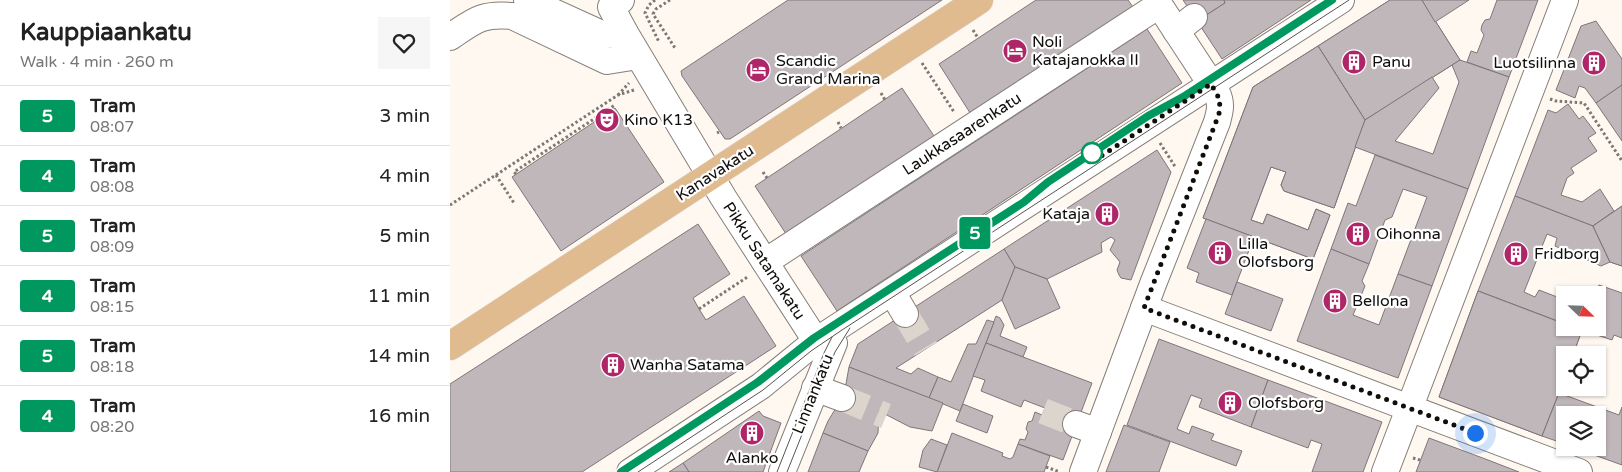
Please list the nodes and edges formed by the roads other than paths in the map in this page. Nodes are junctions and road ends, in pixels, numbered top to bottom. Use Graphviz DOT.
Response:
graph roads {
  1 [pos="527,0"];
  2 [pos="979,0"];
  3 [pos="1341,0"];
  4 [pos="1565,0"];
  5 [pos="1157,3"];
  6 [pos="616,4"];
  7 [pos="483,9"];
  8 [pos="625,33"];
  9 [pos="450,37"];
  10 [pos="638,56"];
  11 [pos="1211,84"];
  12 [pos="710,177"];
  13 [pos="758,268"];
  14 [pos="1144,308"];
  15 [pos="450,346"];
  16 [pos="822,350"];
  17 [pos="815,388"];
  18 [pos="842,398"];
  19 [pos="1409,408"];
  20 [pos="1542,466"];
  21 [pos="630,472"];
  22 [pos="782,472"];
  23 [pos="1083,472"];
  24 [pos="1385,472"];
  25 [pos="1579,472"];
  1 -- 8 [label="street"];
  2 -- 12 [label="main road, Kanavakatu"];
  3 -- 11 [label="street"];
  4 -- 19 [label="street"];
  5 -- 11 [label="street"];
  5 -- 13 [label="street, Laukkasaarenkatu"];
  6 -- 8 [label="street, Pikku Satamakatu"];
  7 -- 9 [label="street"];
  7 -- 10 [label="street"];
  8 -- 10 [label="street, Pikku Satamakatu"];
  10 -- 12 [label="street, Pikku Satamakatu"];
  11 -- 14 [label="street"];
  11 -- 16 [label="street"];
  12 -- 13 [label="street, Pikku Satamakatu"];
  12 -- 15 [label="main road, Kanavakatu"];
  13 -- 16 [label="street, Pikku Satamakatu"];
  14 -- 19 [label="street"];
  14 -- 23 [label="street"];
  16 -- 17 [label="street, Linnankatu"];
  16 -- 21 [label="street"];
  17 -- 18 [label="street"];
  17 -- 22 [label="street, Linnankatu"];
  19 -- 20 [label="street"];
  19 -- 24 [label="street"];
  20 -- 25 [label="street"];
}
